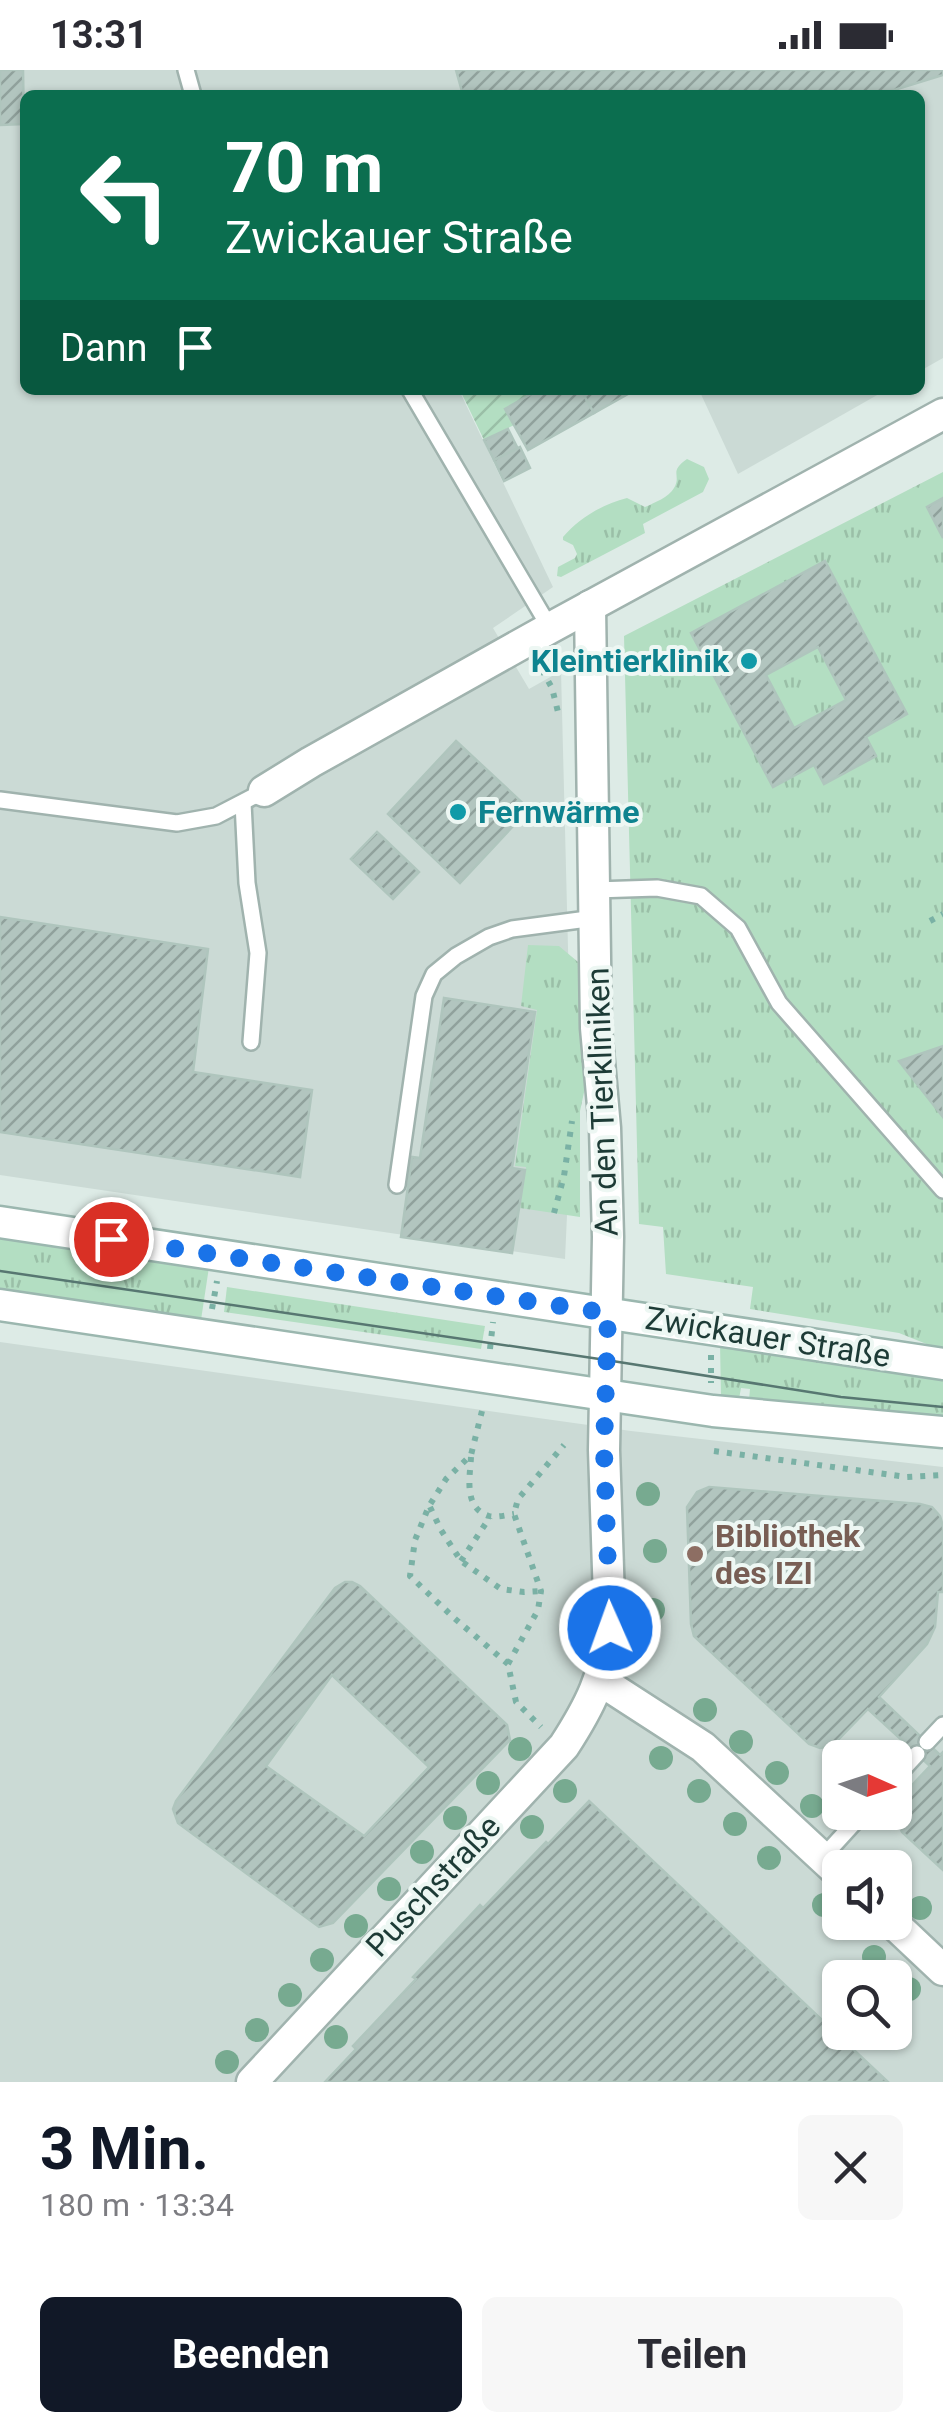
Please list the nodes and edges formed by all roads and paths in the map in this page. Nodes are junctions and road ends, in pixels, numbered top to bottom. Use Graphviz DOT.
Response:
graph roads {
  1 [pos="413,395"];
  2 [pos="943,414"];
  3 [pos="590,606"];
  4 [pos="550,628"];
  5 [pos="254,797"];
  6 [pos="0,800"];
  7 [pos="595,904"];
  8 [pos="943,914"];
  9 [pos="930,921"];
  10 [pos="251,1042"];
  11 [pos="396,1185"];
  12 [pos="943,1190"];
  13 [pos="0,1222"];
  14 [pos="222,1256"];
  15 [pos="0,1305"];
  16 [pos="495,1311"];
  17 [pos="608,1313"];
  18 [pos="208,1336"];
  19 [pos="710,1344"];
  20 [pos="489,1354"];
  21 [pos="943,1364"];
  22 [pos="712,1388"];
  23 [pos="605,1396"];
  24 [pos="482,1411"];
  25 [pos="943,1432"];
  26 [pos="564,1445"];
  27 [pos="714,1452"];
  28 [pos="471,1456"];
  29 [pos="943,1476"];
  30 [pos="429,1506"];
  31 [pos="514,1514"];
  32 [pos="490,1517"];
  33 [pos="462,1561"];
  34 [pos="541,1591"];
  35 [pos="508,1664"];
  36 [pos="600,1681"];
  37 [pos="943,1725"];
  38 [pos="545,1732"];
  39 [pos="912,1759"];
  40 [pos="822,1858"];
  41 [pos="911,1940"];
  42 [pos="943,1970"];
  43 [pos="252,2082"];
  1 -- 4 [label="lane"];
  2 -- 3 [label="street"];
  3 -- 4 [label="street"];
  3 -- 7 [label="street, An den Tierkliniken"];
  4 -- 5 [label="street"];
  5 -- 6 [label="lane"];
  5 -- 10 [label="lane"];
  7 -- 11 [label="lane"];
  7 -- 12 [label="lane"];
  7 -- 17 [label="street, An den Tierkliniken"];
  8 -- 9 [label="path"];
  13 -- 14 [label="street, Zwickauer Straße"];
  14 -- 17 [label="street, Zwickauer Straße"];
  14 -- 18 [label="path"];
  15 -- 18 [label="street"];
  16 -- 20 [label="path"];
  17 -- 21 [label="street, Zwickauer Straße"];
  17 -- 23 [label="street, An den Tierkliniken"];
  18 -- 23 [label="street"];
  19 -- 22 [label="path"];
  23 -- 25 [label="street"];
  23 -- 36 [label="street, Puschstraße"];
  24 -- 28 [label="path"];
  26 -- 31 [label="path"];
  27 -- 29 [label="path"];
  28 -- 30 [label="path"];
  28 -- 32 [label="path"];
  30 -- 33 [label="path"];
  30 -- 35 [label="path"];
  31 -- 32 [label="path"];
  31 -- 34 [label="path"];
  32 -- 33 [label="path"];
  33 -- 34 [label="path"];
  34 -- 35 [label="path"];
  35 -- 38 [label="path"];
  36 -- 40 [label="street"];
  36 -- 43 [label="street, Puschstraße"];
  37 -- 39 [label="lane"];
  41 -- 42 [label="street"];
}
